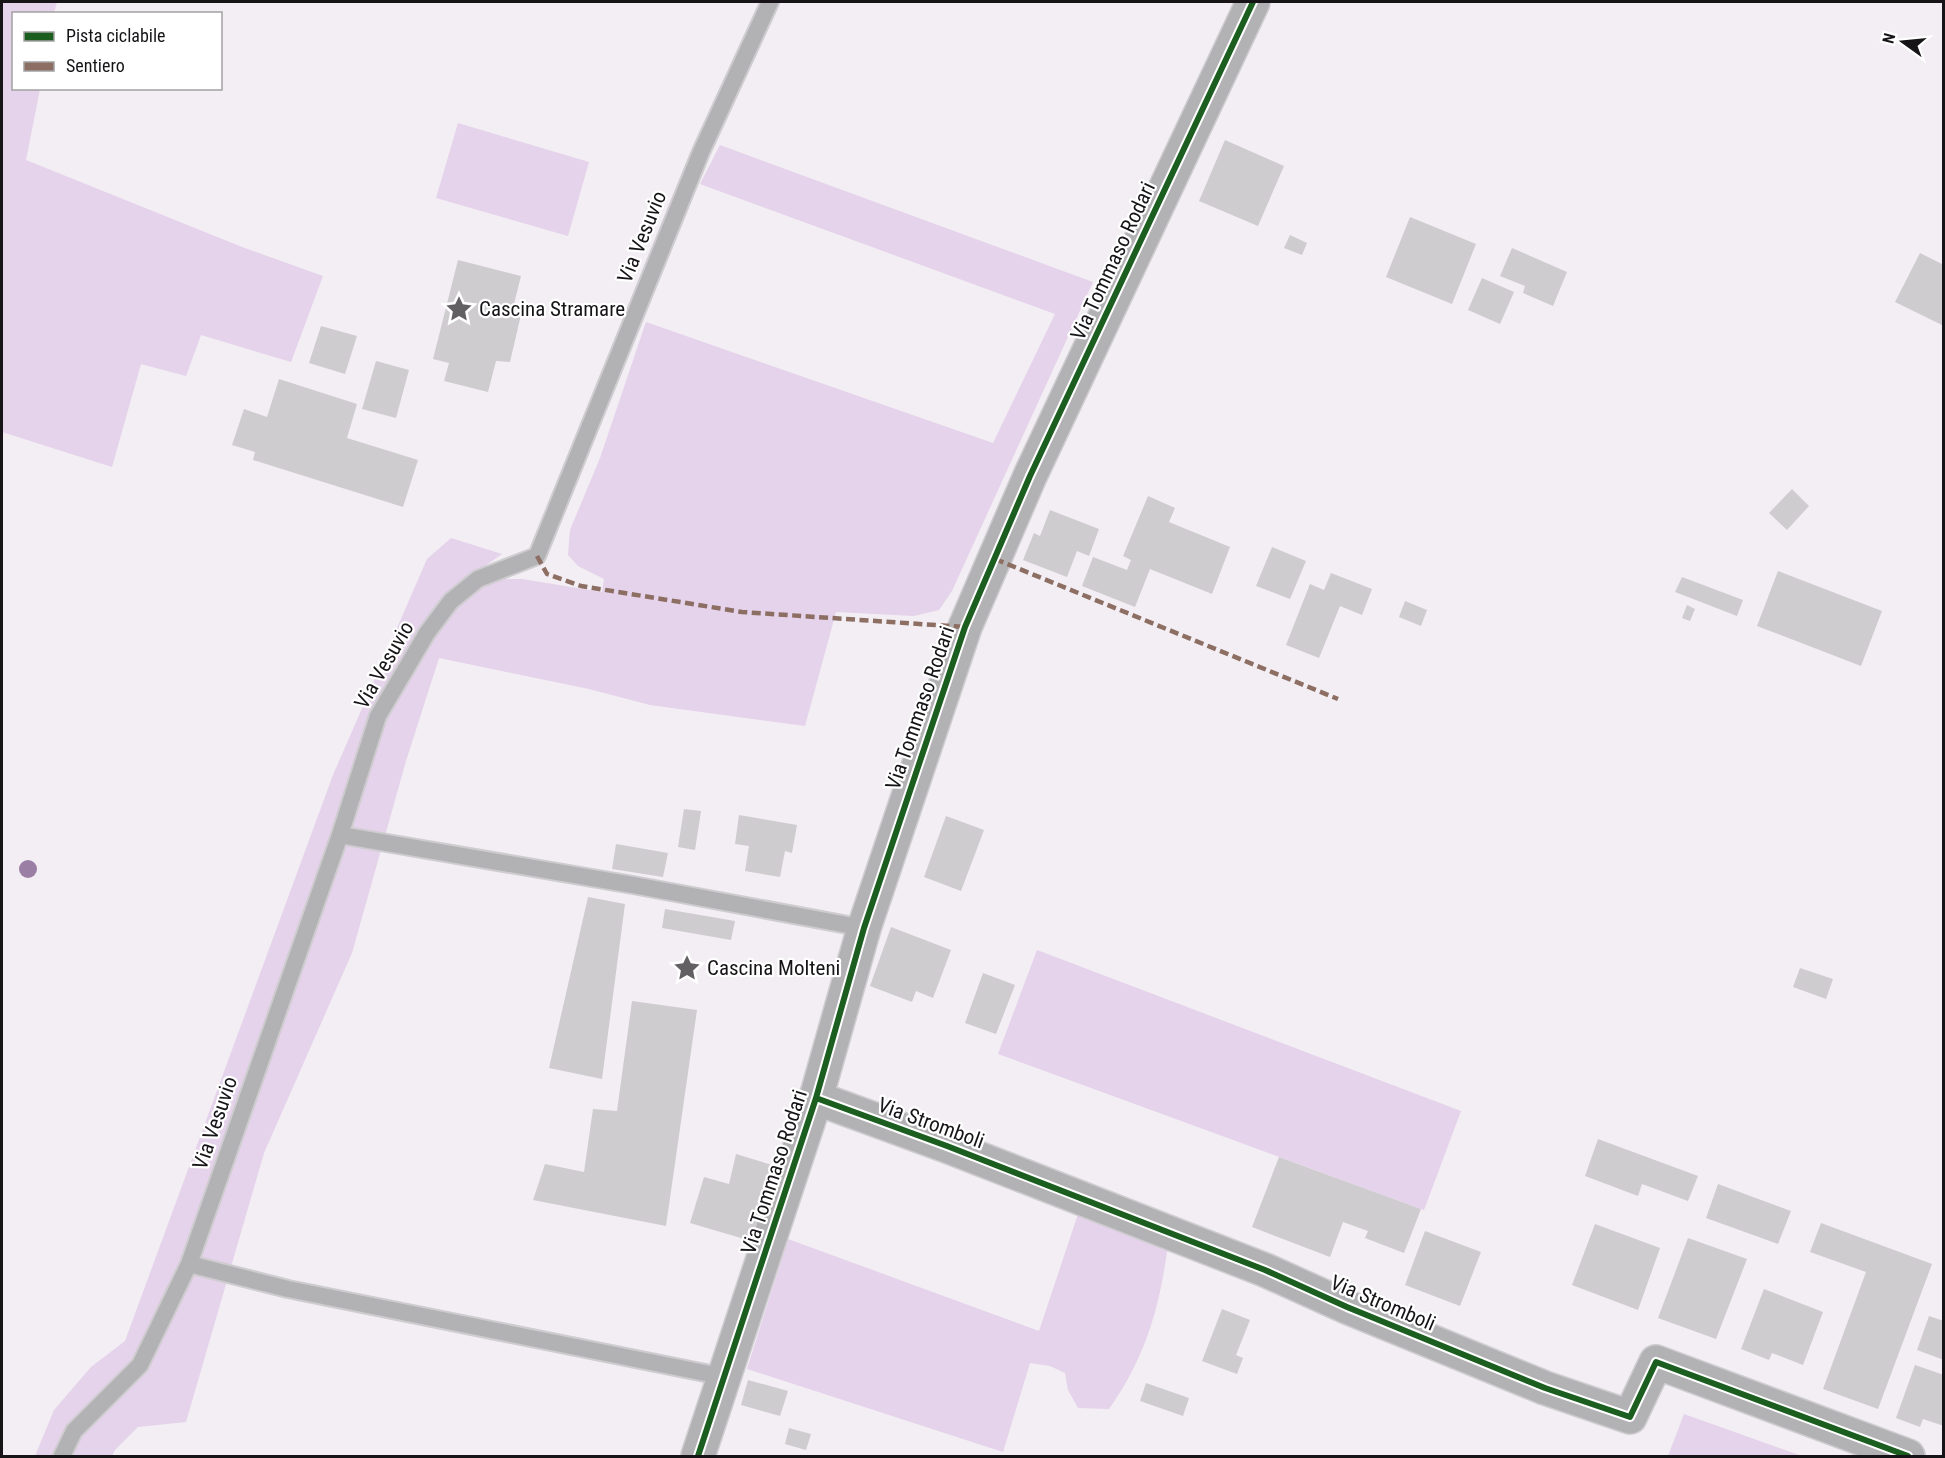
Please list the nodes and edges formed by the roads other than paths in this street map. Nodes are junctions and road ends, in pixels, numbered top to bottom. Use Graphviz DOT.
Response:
graph roads {
  1 [pos="770,2"];
  2 [pos="1253,2"];
  3 [pos="340,835"];
  4 [pos="864,928"];
  5 [pos="816,1098"];
  6 [pos="189,1264"];
  7 [pos="725,1377"];
  8 [pos="62,1456"];
  9 [pos="698,1456"];
  10 [pos="1908,1456"];
  1 -- 3 [label="lane, Via Vesuvio"];
  2 -- 4 [label="street, Via Tommaso Rodari"];
  3 -- 4 [label="lane"];
  3 -- 6 [label="lane, Via Vesuvio"];
  4 -- 5 [label="street, Via Tommaso Rodari"];
  5 -- 7 [label="street, Via Tommaso Rodari"];
  5 -- 10 [label="street, Via Stromboli"];
  6 -- 7 [label="lane"];
  6 -- 8 [label="lane, Via Vesuvio"];
  7 -- 9 [label="street, Via Tommaso Rodari"];
}
